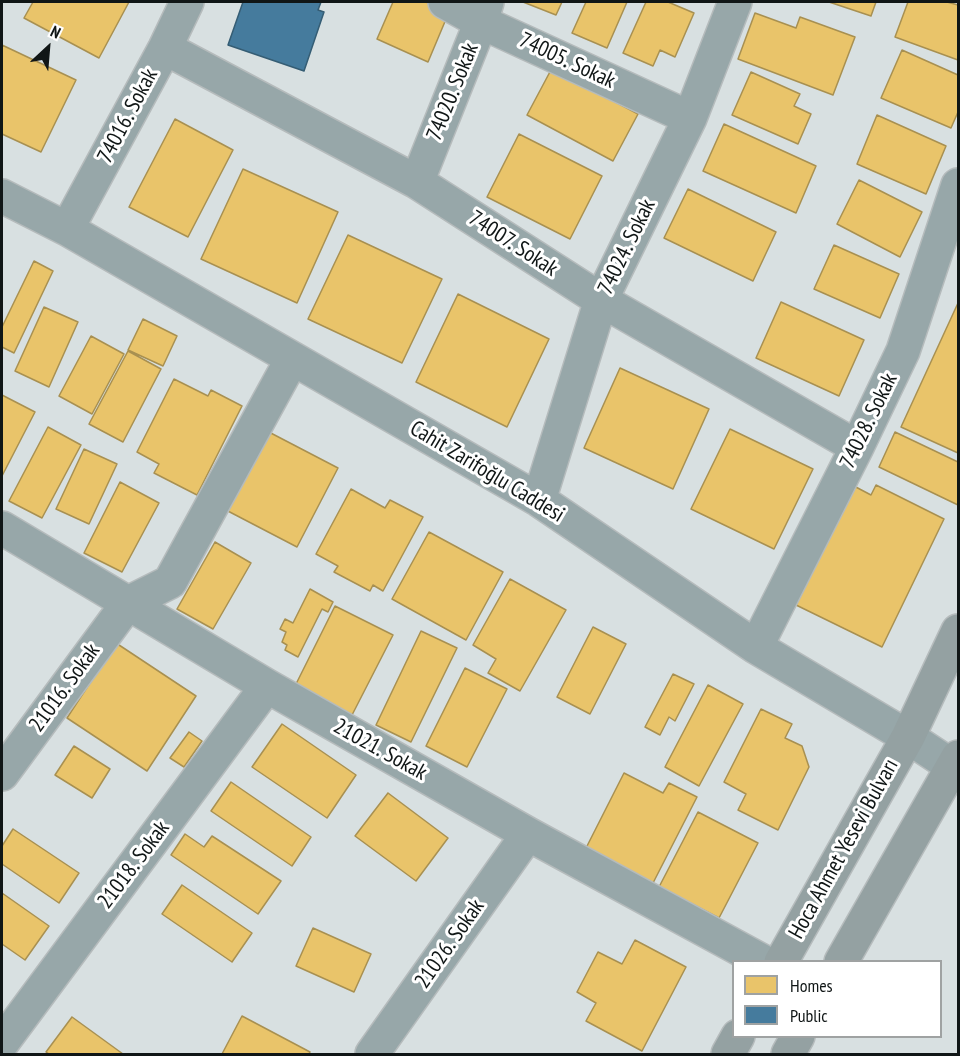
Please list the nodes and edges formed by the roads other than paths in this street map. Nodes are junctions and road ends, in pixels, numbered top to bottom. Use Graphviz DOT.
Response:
graph roads {
  1 [pos="187,2"];
  2 [pos="445,2"];
  3 [pos="735,2"];
  4 [pos="484,12"];
  5 [pos="165,48"];
  6 [pos="690,118"];
  7 [pos="417,182"];
  8 [pos="958,185"];
  9 [pos="2,196"];
  10 [pos="66,229"];
  11 [pos="601,300"];
  12 [pos="292,359"];
  13 [pos="857,447"];
  14 [pos="539,500"];
  15 [pos="2,528"];
  16 [pos="128,603"];
  17 [pos="958,632"];
  18 [pos="756,647"];
  19 [pos="267,686"];
  20 [pos="908,737"];
  21 [pos="957,764"];
  22 [pos="2,774"];
  23 [pos="528,834"];
  24 [pos="761,960"];
  25 [pos="782,960"];
  26 [pos="842,960"];
  27 [pos="737,1038"];
  28 [pos="797,1038"];
  29 [pos="2,1043"];
  30 [pos="372,1054"];
  31 [pos="728,1054"];
  32 [pos="788,1054"];
  1 -- 5 [label="street, 74016. Sokak"];
  2 -- 4 [label="street, 74005. Sokak"];
  3 -- 6 [label="street, 74024. Sokak"];
  4 -- 6 [label="street, 74005. Sokak"];
  4 -- 7 [label="street, 74020. Sokak"];
  5 -- 7 [label="street, 74007. Sokak"];
  5 -- 10 [label="street, 74016. Sokak"];
  6 -- 11 [label="street, 74024. Sokak"];
  7 -- 11 [label="street, 74007. Sokak"];
  8 -- 13 [label="street, 74028. Sokak"];
  9 -- 10 [label="street, Cahit Zarifoğlu Caddesi"];
  10 -- 12 [label="street, Cahit Zarifoğlu Caddesi"];
  11 -- 13 [label="street, 74007. Sokak"];
  11 -- 14 [label="street, 74024. Sokak"];
  12 -- 14 [label="street, Cahit Zarifoğlu Caddesi"];
  12 -- 16 [label="street"];
  13 -- 18 [label="street, 74028. Sokak"];
  14 -- 18 [label="street, Cahit Zarifoğlu Caddesi"];
  15 -- 16 [label="street, 21021. Sokak"];
  16 -- 19 [label="street, 21021. Sokak"];
  16 -- 22 [label="street, 21016. Sokak"];
  17 -- 20 [label="main road, Hoca Ahmet Yesevi Bulvarı"];
  18 -- 20 [label="street, Cahit Zarifoğlu Caddesi"];
  19 -- 23 [label="street, 21021. Sokak"];
  19 -- 29 [label="street, 21018. Sokak"];
  20 -- 21 [label="street, Cahit Zarifoğlu Caddesi"];
  20 -- 25 [label="main road, Hoca Ahmet Yesevi Bulvarı"];
  21 -- 26 [label="main road"];
  23 -- 24 [label="street, 21021. Sokak"];
  23 -- 30 [label="street, 21026. Sokak"];
  27 -- 31 [label="main road"];
  28 -- 32 [label="main road"];
}
